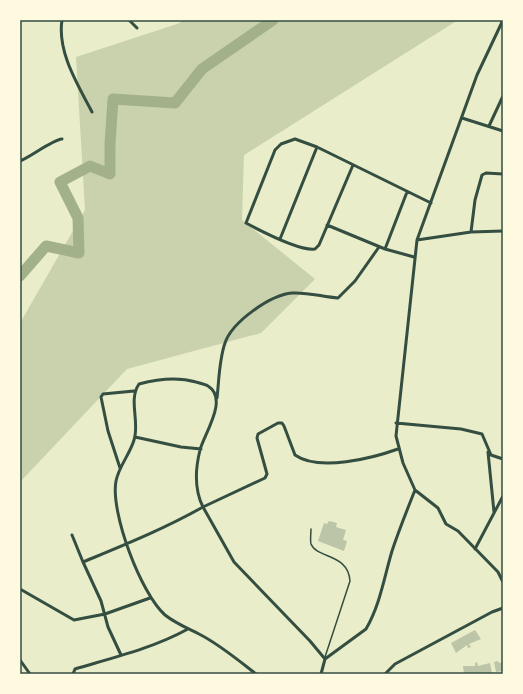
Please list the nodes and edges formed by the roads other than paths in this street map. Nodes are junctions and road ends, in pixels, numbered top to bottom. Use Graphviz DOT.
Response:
graph roads {
  1 [pos="62,20"];
  2 [pos="129,20"];
  3 [pos="503,20"];
  4 [pos="137,28"];
  5 [pos="503,96"];
  6 [pos="92,112"];
  7 [pos="462,118"];
  8 [pos="489,126"];
  9 [pos="503,131"];
  10 [pos="62,139"];
  11 [pos="317,147"];
  12 [pos="20,161"];
  13 [pos="353,165"];
  14 [pos="503,174"];
  15 [pos="407,192"];
  16 [pos="430,203"];
  17 [pos="327,225"];
  18 [pos="503,231"];
  19 [pos="471,232"];
  20 [pos="280,239"];
  21 [pos="417,240"];
  22 [pos="380,247"];
  23 [pos="385,249"];
  24 [pos="414,257"];
  25 [pos="134,391"];
  26 [pos="217,400"];
  27 [pos="396,423"];
  28 [pos="135,437"];
  29 [pos="201,449"];
  30 [pos="398,449"];
  31 [pos="488,452"];
  32 [pos="503,459"];
  33 [pos="120,468"];
  34 [pos="415,490"];
  35 [pos="503,496"];
  36 [pos="203,507"];
  37 [pos="494,512"];
  38 [pos="311,529"];
  39 [pos="72,535"];
  40 [pos="127,544"];
  41 [pos="474,549"];
  42 [pos="82,562"];
  43 [pos="503,582"];
  44 [pos="20,589"];
  45 [pos="150,598"];
  46 [pos="503,608"];
  47 [pos="105,614"];
  48 [pos="188,629"];
  49 [pos="121,655"];
  50 [pos="325,659"];
  51 [pos="20,660"];
  52 [pos="30,674"];
  53 [pos="73,674"];
  54 [pos="256,674"];
  55 [pos="321,674"];
  56 [pos="385,674"];
  1 -- 6 [label="street"];
  2 -- 4 [label="street"];
  3 -- 7 [label="street"];
  5 -- 8 [label="street"];
  7 -- 8 [label="street"];
  7 -- 16 [label="street"];
  8 -- 9 [label="street"];
  10 -- 12 [label="street"];
  11 -- 13 [label="street"];
  11 -- 20 [label="street"];
  11 -- 20 [label="street"];
  13 -- 15 [label="street"];
  13 -- 17 [label="street"];
  14 -- 19 [label="street"];
  15 -- 16 [label="street"];
  15 -- 23 [label="street"];
  16 -- 21 [label="street"];
  17 -- 20 [label="street"];
  17 -- 22 [label="street"];
  18 -- 19 [label="street"];
  19 -- 21 [label="street"];
  21 -- 24 [label="street"];
  22 -- 23 [label="street"];
  22 -- 26 [label="street"];
  23 -- 24 [label="street"];
  24 -- 27 [label="street"];
  25 -- 26 [label="street"];
  25 -- 28 [label="street"];
  25 -- 33 [label="street"];
  26 -- 29 [label="street"];
  27 -- 30 [label="street"];
  27 -- 31 [label="street"];
  28 -- 29 [label="street"];
  28 -- 33 [label="street"];
  29 -- 36 [label="street"];
  30 -- 34 [label="street"];
  30 -- 36 [label="street"];
  31 -- 32 [label="street"];
  31 -- 37 [label="street"];
  33 -- 40 [label="street"];
  34 -- 41 [label="street"];
  34 -- 50 [label="street"];
  35 -- 37 [label="street"];
  36 -- 40 [label="street"];
  36 -- 50 [label="street"];
  37 -- 41 [label="street"];
  38 -- 50 [label="lane"];
  39 -- 42 [label="street"];
  40 -- 42 [label="street"];
  40 -- 45 [label="street"];
  41 -- 43 [label="street"];
  42 -- 47 [label="street"];
  44 -- 47 [label="street"];
  45 -- 47 [label="street"];
  45 -- 48 [label="street"];
  46 -- 56 [label="street"];
  47 -- 49 [label="street"];
  48 -- 49 [label="street"];
  48 -- 54 [label="street"];
  49 -- 53 [label="street"];
  50 -- 55 [label="street"];
  51 -- 52 [label="street"];
}
